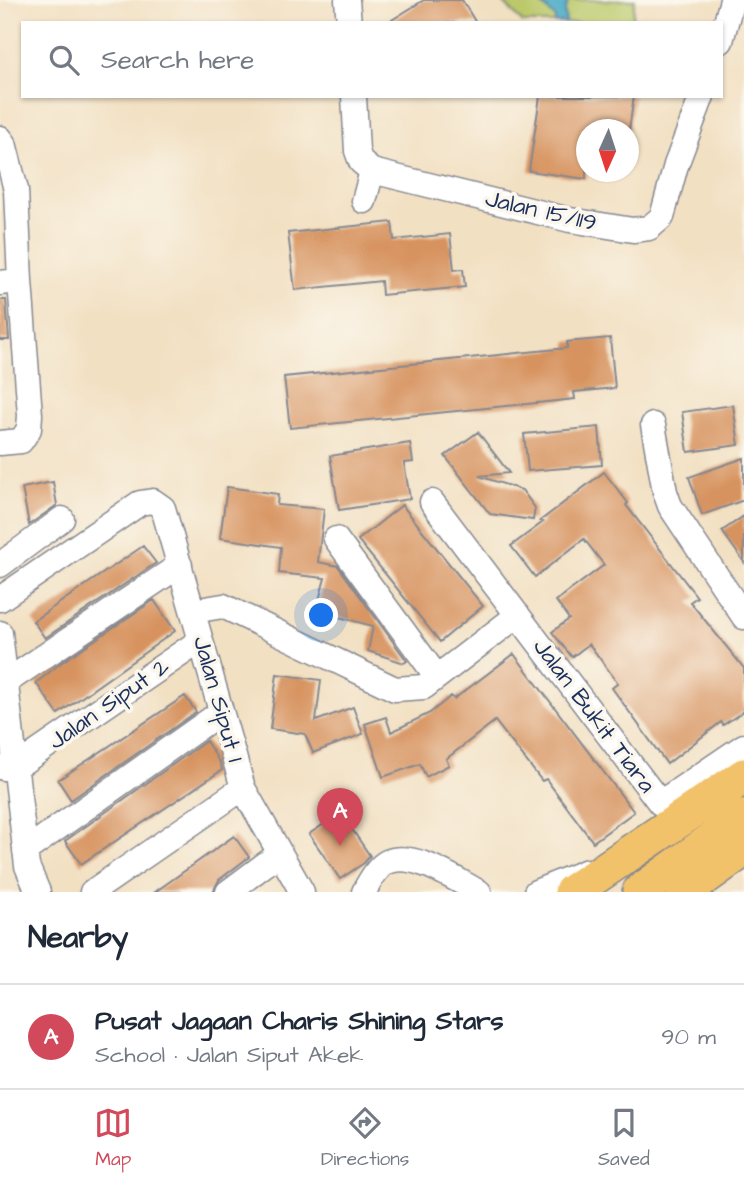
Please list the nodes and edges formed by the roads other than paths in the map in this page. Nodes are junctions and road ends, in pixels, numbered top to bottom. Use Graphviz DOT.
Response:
graph roads {
  1 [pos="347,0"];
  2 [pos="732,0"];
  3 [pos="349,21"];
  4 [pos="723,34"];
  5 [pos="354,98"];
  6 [pos="701,98"];
  7 [pos="0,138"];
  8 [pos="372,171"];
  9 [pos="364,201"];
  10 [pos="10,282"];
  11 [pos="653,425"];
  12 [pos="0,443"];
  13 [pos="432,502"];
  14 [pos="62,519"];
  15 [pos="336,539"];
  16 [pos="0,565"];
  17 [pos="180,565"];
  18 [pos="0,599"];
  19 [pos="193,611"];
  20 [pos="518,615"];
  21 [pos="744,617"];
  22 [pos="0,633"];
  23 [pos="201,640"];
  24 [pos="437,677"];
  25 [pos="6,682"];
  26 [pos="221,712"];
  27 [pos="744,746"];
  28 [pos="8,768"];
  29 [pos="744,776"];
  30 [pos="243,788"];
  31 [pos="744,817"];
  32 [pos="744,849"];
  33 [pos="26,851"];
  34 [pos="629,852"];
  35 [pos="279,854"];
  36 [pos="418,861"];
  37 [pos="38,892"];
  38 [pos="92,892"];
  39 [pos="228,892"];
  40 [pos="302,892"];
  41 [pos="364,892"];
  42 [pos="441,892"];
  43 [pos="479,892"];
  44 [pos="536,892"];
  45 [pos="572,892"];
  46 [pos="639,892"];
  47 [pos="684,892"];
  1 -- 3 [label="street"];
  2 -- 4 [label="street"];
  5 -- 8 [label="street"];
  6 -- 8 [label="street, Jalan 15/119"];
  7 -- 10 [label="street"];
  8 -- 9 [label="street"];
  10 -- 12 [label="street"];
  11 -- 21 [label="street"];
  13 -- 20 [label="street, Jalan Bukit Tiara"];
  14 -- 16 [label="street"];
  15 -- 24 [label="street"];
  17 -- 18 [label="street, Jalan Siput 1"];
  17 -- 19 [label="street, Jalan Siput 1"];
  17 -- 25 [label="street"];
  19 -- 23 [label="street, Jalan Siput 1"];
  19 -- 24 [label="street, Jalan Bukit Tiara"];
  20 -- 24 [label="street, Jalan Bukit Tiara"];
  20 -- 27 [label="street, Jalan Bukit Tiara"];
  22 -- 25 [label="street"];
  23 -- 26 [label="street, Jalan Siput 1"];
  23 -- 28 [label="street, Jalan Siput 2"];
  25 -- 28 [label="street"];
  26 -- 30 [label="street, Jalan Siput 1"];
  26 -- 33 [label="street"];
  28 -- 33 [label="street"];
  29 -- 34 [label="highway"];
  30 -- 35 [label="street, Jalan Siput 1"];
  30 -- 38 [label="street"];
  31 -- 46 [label="highway"];
  32 -- 47 [label="highway"];
  33 -- 37 [label="street"];
  34 -- 44 [label="street"];
  34 -- 45 [label="highway"];
  35 -- 39 [label="street"];
  35 -- 40 [label="street, Jalan Siput 1"];
  36 -- 41 [label="street"];
  36 -- 42 [label="street"];
  36 -- 43 [label="street"];
}
